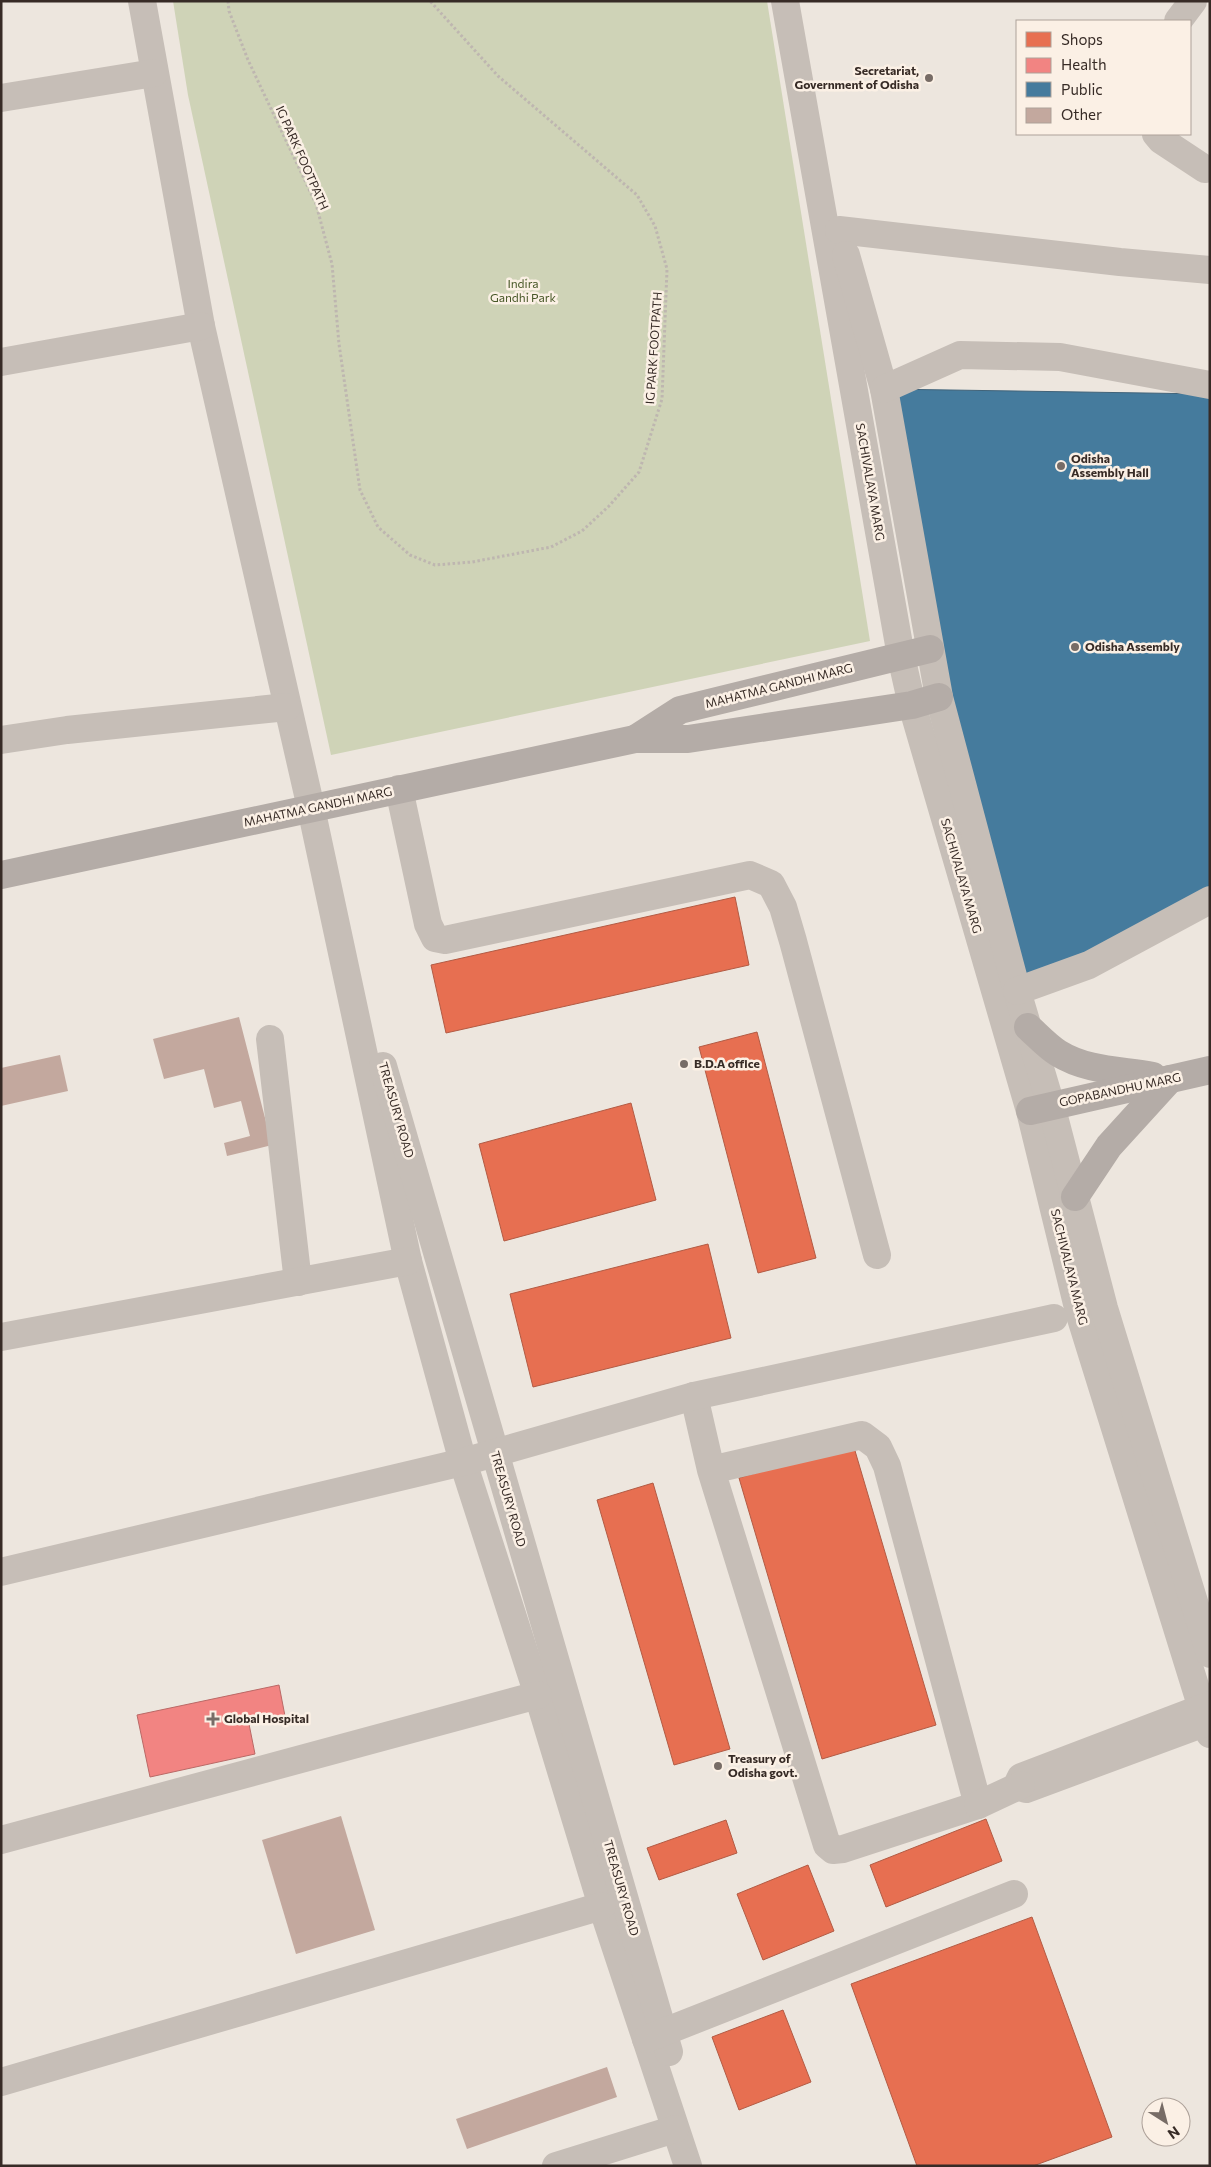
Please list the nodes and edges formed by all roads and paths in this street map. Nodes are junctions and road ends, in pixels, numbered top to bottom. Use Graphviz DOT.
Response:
graph roads {
  1 [pos="142,1"];
  2 [pos="228,1"];
  3 [pos="430,1"];
  4 [pos="785,1"];
  5 [pos="802,1"];
  6 [pos="1193,1"];
  7 [pos="1179,20"];
  8 [pos="154,73"];
  9 [pos="1,98"];
  10 [pos="1157,135"];
  11 [pos="1205,169"];
  12 [pos="839,230"];
  13 [pos="1210,270"];
  14 [pos="201,326"];
  15 [pos="1,362"];
  16 [pos="1210,385"];
  17 [pos="884,389"];
  18 [pos="930,649"];
  19 [pos="901,656"];
  20 [pos="939,697"];
  21 [pos="912,705"];
  22 [pos="287,707"];
  23 [pos="635,739"];
  24 [pos="1,740"];
  25 [pos="399,789"];
  26 [pos="313,820"];
  27 [pos="1,875"];
  28 [pos="1210,900"];
  29 [pos="1017,991"];
  30 [pos="1028,1027"];
  31 [pos="270,1039"];
  32 [pos="1210,1070"];
  33 [pos="1170,1079"];
  34 [pos="1040,1108"];
  35 [pos="1075,1197"];
  36 [pos="877,1255"];
  37 [pos="408,1261"];
  38 [pos="298,1282"];
  39 [pos="1054,1318"];
  40 [pos="1,1337"];
  41 [pos="694,1396"];
  42 [pos="494,1453"];
  43 [pos="463,1462"];
  44 [pos="711,1470"];
  45 [pos="1,1572"];
  46 [pos="1210,1654"];
  47 [pos="538,1695"];
  48 [pos="1207,1718"];
  49 [pos="978,1805"];
  50 [pos="1,1840"];
  51 [pos="1014,1894"];
  52 [pos="602,1906"];
  53 [pos="654,2036"];
  54 [pos="1,2082"];
  55 [pos="675,2129"];
  56 [pos="556,2166"];
  57 [pos="688,2166"];
  58 [pos="701,2166"];
  1 -- 8 [label="street"];
  2 -- 3 [label="path, IG PARK FOOTPATH"];
  4 -- 19 [label="street, SACHIVALAYA MARG"];
  5 -- 12 [label="street, SACHIVALAYA MARG"];
  6 -- 7 [label="street"];
  8 -- 9 [label="street"];
  8 -- 14 [label="street"];
  10 -- 11 [label="street"];
  12 -- 13 [label="street"];
  12 -- 17 [label="street, SACHIVALAYA MARG"];
  14 -- 15 [label="street"];
  14 -- 22 [label="street"];
  16 -- 17 [label="street"];
  17 -- 18 [label="street, SACHIVALAYA MARG"];
  18 -- 19 [label="main road, MAHATMA GANDHI MARG"];
  18 -- 20 [label="street, SACHIVALAYA MARG"];
  19 -- 21 [label="street, SACHIVALAYA MARG"];
  19 -- 23 [label="main road, MAHATMA GANDHI MARG"];
  20 -- 21 [label="main road, MAHATMA GANDHI MARG"];
  20 -- 29 [label="street, SACHIVALAYA MARG"];
  21 -- 23 [label="main road, MAHATMA GANDHI MARG"];
  21 -- 34 [label="street, SACHIVALAYA MARG"];
  22 -- 24 [label="street"];
  22 -- 26 [label="street"];
  23 -- 25 [label="main road, MAHATMA GANDHI MARG"];
  25 -- 26 [label="main road, MAHATMA GANDHI MARG"];
  25 -- 36 [label="street"];
  26 -- 27 [label="main road, MAHATMA GANDHI MARG"];
  26 -- 37 [label="street"];
  26 -- 42 [label="street, TREASURY ROAD"];
  28 -- 29 [label="street"];
  29 -- 30 [label="street, SACHIVALAYA MARG"];
  30 -- 33 [label="main road"];
  30 -- 34 [label="street, SACHIVALAYA MARG"];
  31 -- 38 [label="street"];
  32 -- 33 [label="main road, GOPABANDHU MARG"];
  33 -- 34 [label="main road, GOPABANDHU MARG"];
  33 -- 35 [label="main road"];
  34 -- 35 [label="street, SACHIVALAYA MARG"];
  34 -- 48 [label="street, SACHIVALAYA MARG"];
  35 -- 46 [label="street, SACHIVALAYA MARG"];
  37 -- 38 [label="street"];
  37 -- 43 [label="street"];
  38 -- 40 [label="street"];
  39 -- 41 [label="street"];
  41 -- 42 [label="street"];
  41 -- 44 [label="street"];
  42 -- 43 [label="street"];
  42 -- 53 [label="street, TREASURY ROAD"];
  43 -- 45 [label="street"];
  43 -- 47 [label="street"];
  44 -- 49 [label="street"];
  44 -- 49 [label="street"];
  47 -- 50 [label="street"];
  47 -- 52 [label="street"];
  48 -- 49 [label="street"];
  51 -- 53 [label="street"];
  52 -- 53 [label="street"];
  52 -- 54 [label="street"];
  53 -- 55 [label="street"];
  53 -- 58 [label="street, TREASURY ROAD"];
  55 -- 56 [label="street"];
  55 -- 57 [label="street"];
}
